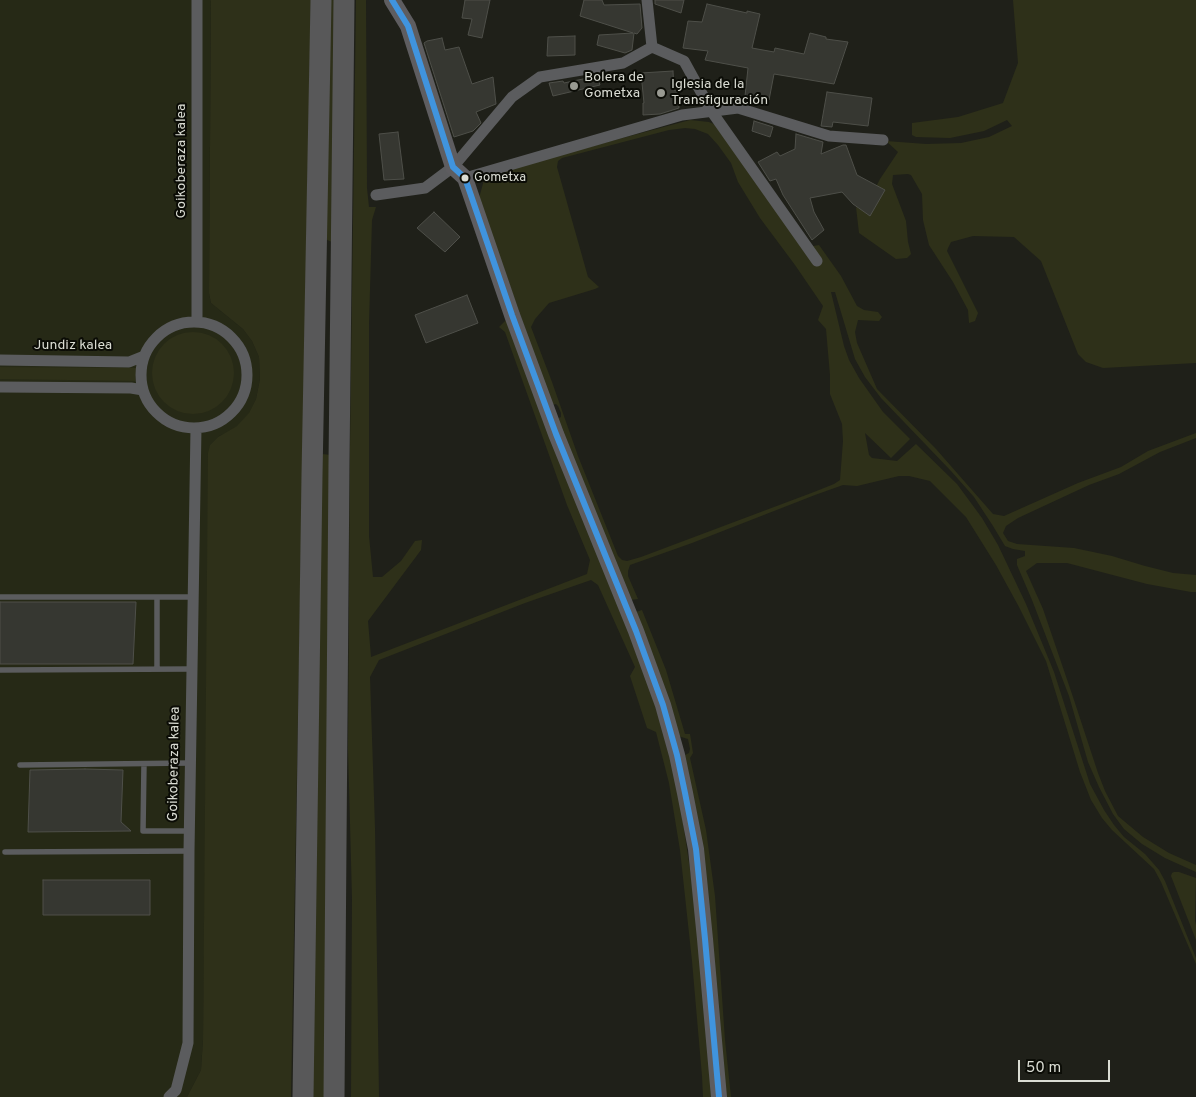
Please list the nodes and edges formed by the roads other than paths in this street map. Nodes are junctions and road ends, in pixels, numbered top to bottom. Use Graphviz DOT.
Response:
graph roads {
  1 [pos="198,0"];
  2 [pos="321,0"];
  3 [pos="344,0"];
  4 [pos="392,0"];
  5 [pos="647,0"];
  6 [pos="652,47"];
  7 [pos="712,112"];
  8 [pos="883,140"];
  9 [pos="459,172"];
  10 [pos="376,194"];
  11 [pos="817,261"];
  12 [pos="197,321"];
  13 [pos="144,356"];
  14 [pos="0,360"];
  15 [pos="0,386"];
  16 [pos="143,390"];
  17 [pos="196,428"];
  18 [pos="0,597"];
  19 [pos="157,597"];
  20 [pos="193,597"];
  21 [pos="157,669"];
  22 [pos="192,669"];
  23 [pos="0,670"];
  24 [pos="190,763"];
  25 [pos="144,764"];
  26 [pos="20,765"];
  27 [pos="189,831"];
  28 [pos="189,851"];
  29 [pos="5,852"];
  30 [pos="169,1097"];
  31 [pos="303,1097"];
  32 [pos="335,1097"];
  33 [pos="719,1097"];
  1 -- 12 [label="street, Goikoberaza kalea"];
  2 -- 31 [label="highway"];
  3 -- 32 [label="highway"];
  4 -- 9 [label="street"];
  5 -- 6 [label="street"];
  6 -- 7 [label="street"];
  6 -- 9 [label="street"];
  7 -- 8 [label="street"];
  7 -- 9 [label="street"];
  7 -- 11 [label="street"];
  9 -- 10 [label="street"];
  9 -- 33 [label="street"];
  12 -- 13 [label="street"];
  12 -- 17 [label="street"];
  13 -- 14 [label="street, Jundiz kalea"];
  13 -- 16 [label="street"];
  15 -- 16 [label="street"];
  16 -- 17 [label="street"];
  17 -- 20 [label="street, Goikoberaza kalea"];
  18 -- 19 [label="lane"];
  19 -- 20 [label="lane"];
  19 -- 21 [label="lane"];
  20 -- 22 [label="street, Goikoberaza kalea"];
  21 -- 22 [label="lane"];
  21 -- 23 [label="lane"];
  22 -- 24 [label="street, Goikoberaza kalea"];
  24 -- 25 [label="lane"];
  24 -- 27 [label="street, Goikoberaza kalea"];
  25 -- 26 [label="lane"];
  25 -- 27 [label="lane"];
  27 -- 28 [label="street, Goikoberaza kalea"];
  28 -- 29 [label="lane"];
  28 -- 30 [label="street, Goikoberaza kalea"];
}
